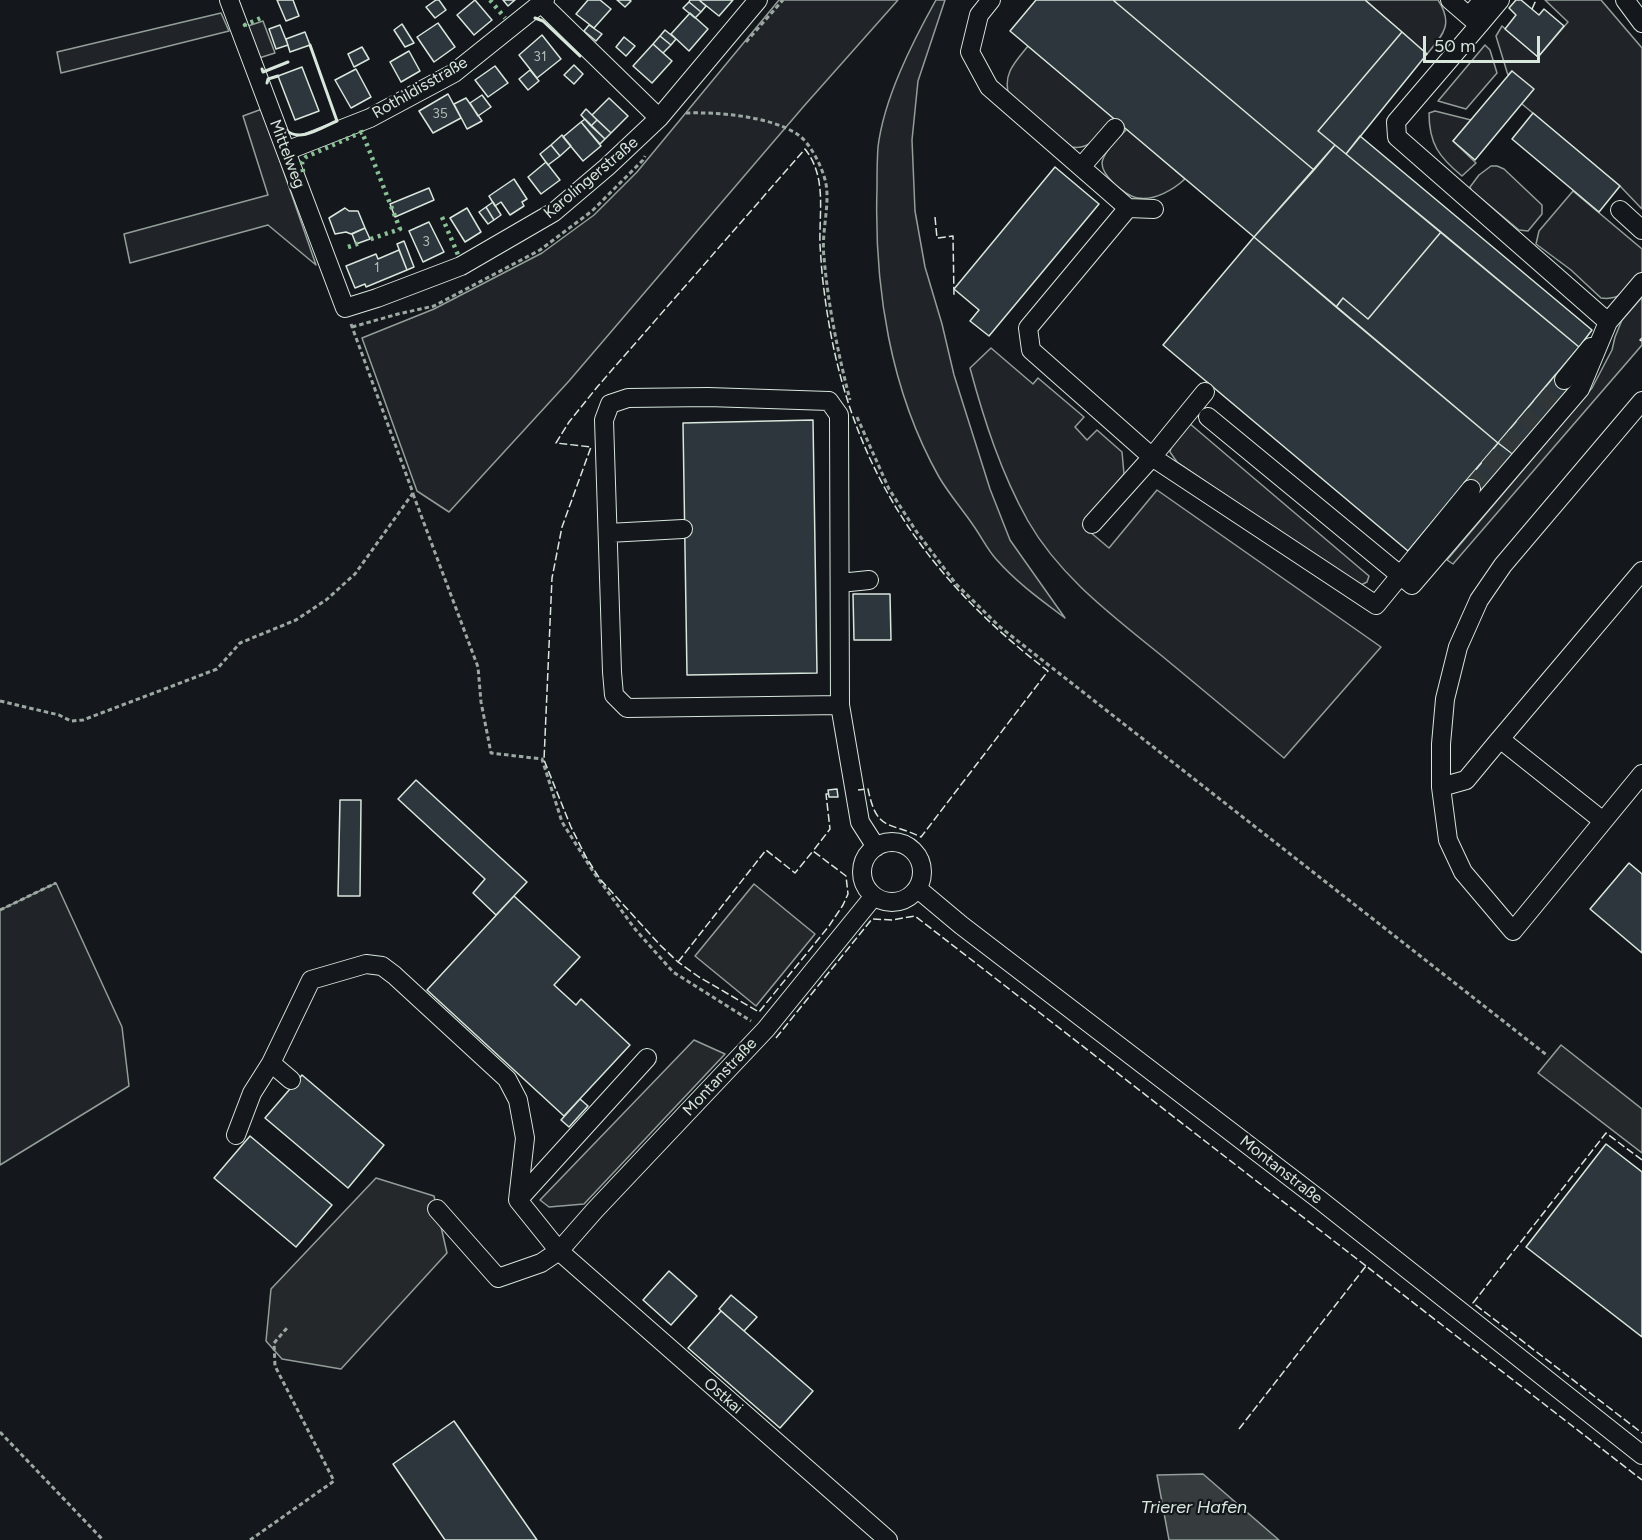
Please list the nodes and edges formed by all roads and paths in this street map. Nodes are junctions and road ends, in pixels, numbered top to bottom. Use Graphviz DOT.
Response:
graph roads {
  1 [pos="229,0"];
  2 [pos="758,0"];
  3 [pos="991,0"];
  4 [pos="1450,0"];
  5 [pos="1483,0"];
  6 [pos="1500,0"];
  7 [pos="1625,0"];
  8 [pos="544,2"];
  9 [pos="1474,21"];
  10 [pos="1642,23"];
  11 [pos="658,118"];
  12 [pos="1115,128"];
  13 [pos="286,151"];
  14 [pos="1081,167"];
  15 [pos="1128,208"];
  16 [pos="1155,209"];
  17 [pos="1620,210"];
  18 [pos="1642,230"];
  19 [pos="1642,282"];
  20 [pos="345,308"];
  21 [pos="1606,327"];
  22 [pos="1564,380"];
  23 [pos="1205,392"];
  24 [pos="1642,401"];
  25 [pos="850,402"];
  26 [pos="854,411"];
  27 [pos="1208,417"];
  28 [pos="1152,457"];
  29 [pos="1471,489"];
  30 [pos="413,493"];
  31 [pos="1092,524"];
  32 [pos="683,529"];
  33 [pos="608,533"];
  34 [pos="1642,570"];
  35 [pos="1400,575"];
  36 [pos="868,580"];
  37 [pos="840,583"];
  38 [pos="0,701"];
  39 [pos="840,705"];
  40 [pos="1500,739"];
  41 [pos="1642,774"];
  42 [pos="1441,787"];
  43 [pos="1604,821"];
  44 [pos="876,847"];
  45 [pos="56,883"];
  46 [pos="918,889"];
  47 [pos="874,896"];
  48 [pos="0,910"];
  49 [pos="766,1029"];
  50 [pos="1548,1056"];
  51 [pos="647,1058"];
  52 [pos="271,1063"];
  53 [pos="291,1080"];
  54 [pos="236,1135"];
  55 [pos="518,1200"];
  56 [pos="436,1209"];
  57 [pos="559,1251"];
  58 [pos="287,1328"];
  59 [pos="0,1432"];
  60 [pos="1642,1455"];
  61 [pos="103,1540"];
  62 [pos="250,1540"];
  63 [pos="888,1540"];
  1 -- 13 [label="street, Mittelweg"];
  2 -- 11 [label="street, Karolingerstraße"];
  3 -- 14 [label="street"];
  4 -- 9 [label="street"];
  5 -- 9 [label="street"];
  6 -- 9 [label="street"];
  7 -- 10 [label="street"];
  8 -- 11 [label="street, Rothildisstraße"];
  8 -- 13 [label="street, Rothildisstraße"];
  9 -- 21 [label="street"];
  11 -- 20 [label="street, Karolingerstraße"];
  11 -- 25 [label="path"];
  12 -- 14 [label="street"];
  13 -- 20 [label="street, Mittelweg"];
  14 -- 15 [label="street"];
  15 -- 16 [label="street"];
  15 -- 28 [label="street"];
  17 -- 18 [label="street"];
  19 -- 21 [label="street"];
  20 -- 30 [label="path"];
  21 -- 22 [label="street"];
  21 -- 35 [label="street"];
  23 -- 28 [label="street"];
  24 -- 42 [label="street"];
  26 -- 50 [label="path"];
  27 -- 35 [label="street"];
  28 -- 31 [label="street"];
  28 -- 35 [label="street"];
  29 -- 35 [label="street"];
  30 -- 38 [label="path"];
  30 -- 49 [label="path"];
  32 -- 33 [label="street"];
  33 -- 37 [label="street"];
  33 -- 39 [label="street"];
  34 -- 40 [label="street"];
  36 -- 37 [label="street"];
  37 -- 39 [label="street"];
  39 -- 44 [label="street"];
  40 -- 42 [label="street"];
  40 -- 43 [label="street"];
  41 -- 43 [label="street"];
  42 -- 43 [label="street"];
  44 -- 46 [label="street"];
  44 -- 47 [label="street"];
  45 -- 48 [label="path"];
  46 -- 47 [label="street"];
  46 -- 60 [label="street, Montanstraße"];
  47 -- 49 [label="street, Montanstraße"];
  49 -- 57 [label="street, Montanstraße"];
  51 -- 55 [label="street"];
  52 -- 53 [label="street"];
  52 -- 54 [label="street"];
  52 -- 55 [label="street"];
  55 -- 57 [label="street, Ostkai"];
  56 -- 57 [label="street, Montanstraße"];
  57 -- 63 [label="street, Ostkai"];
  58 -- 62 [label="path"];
  59 -- 61 [label="path"];
}
